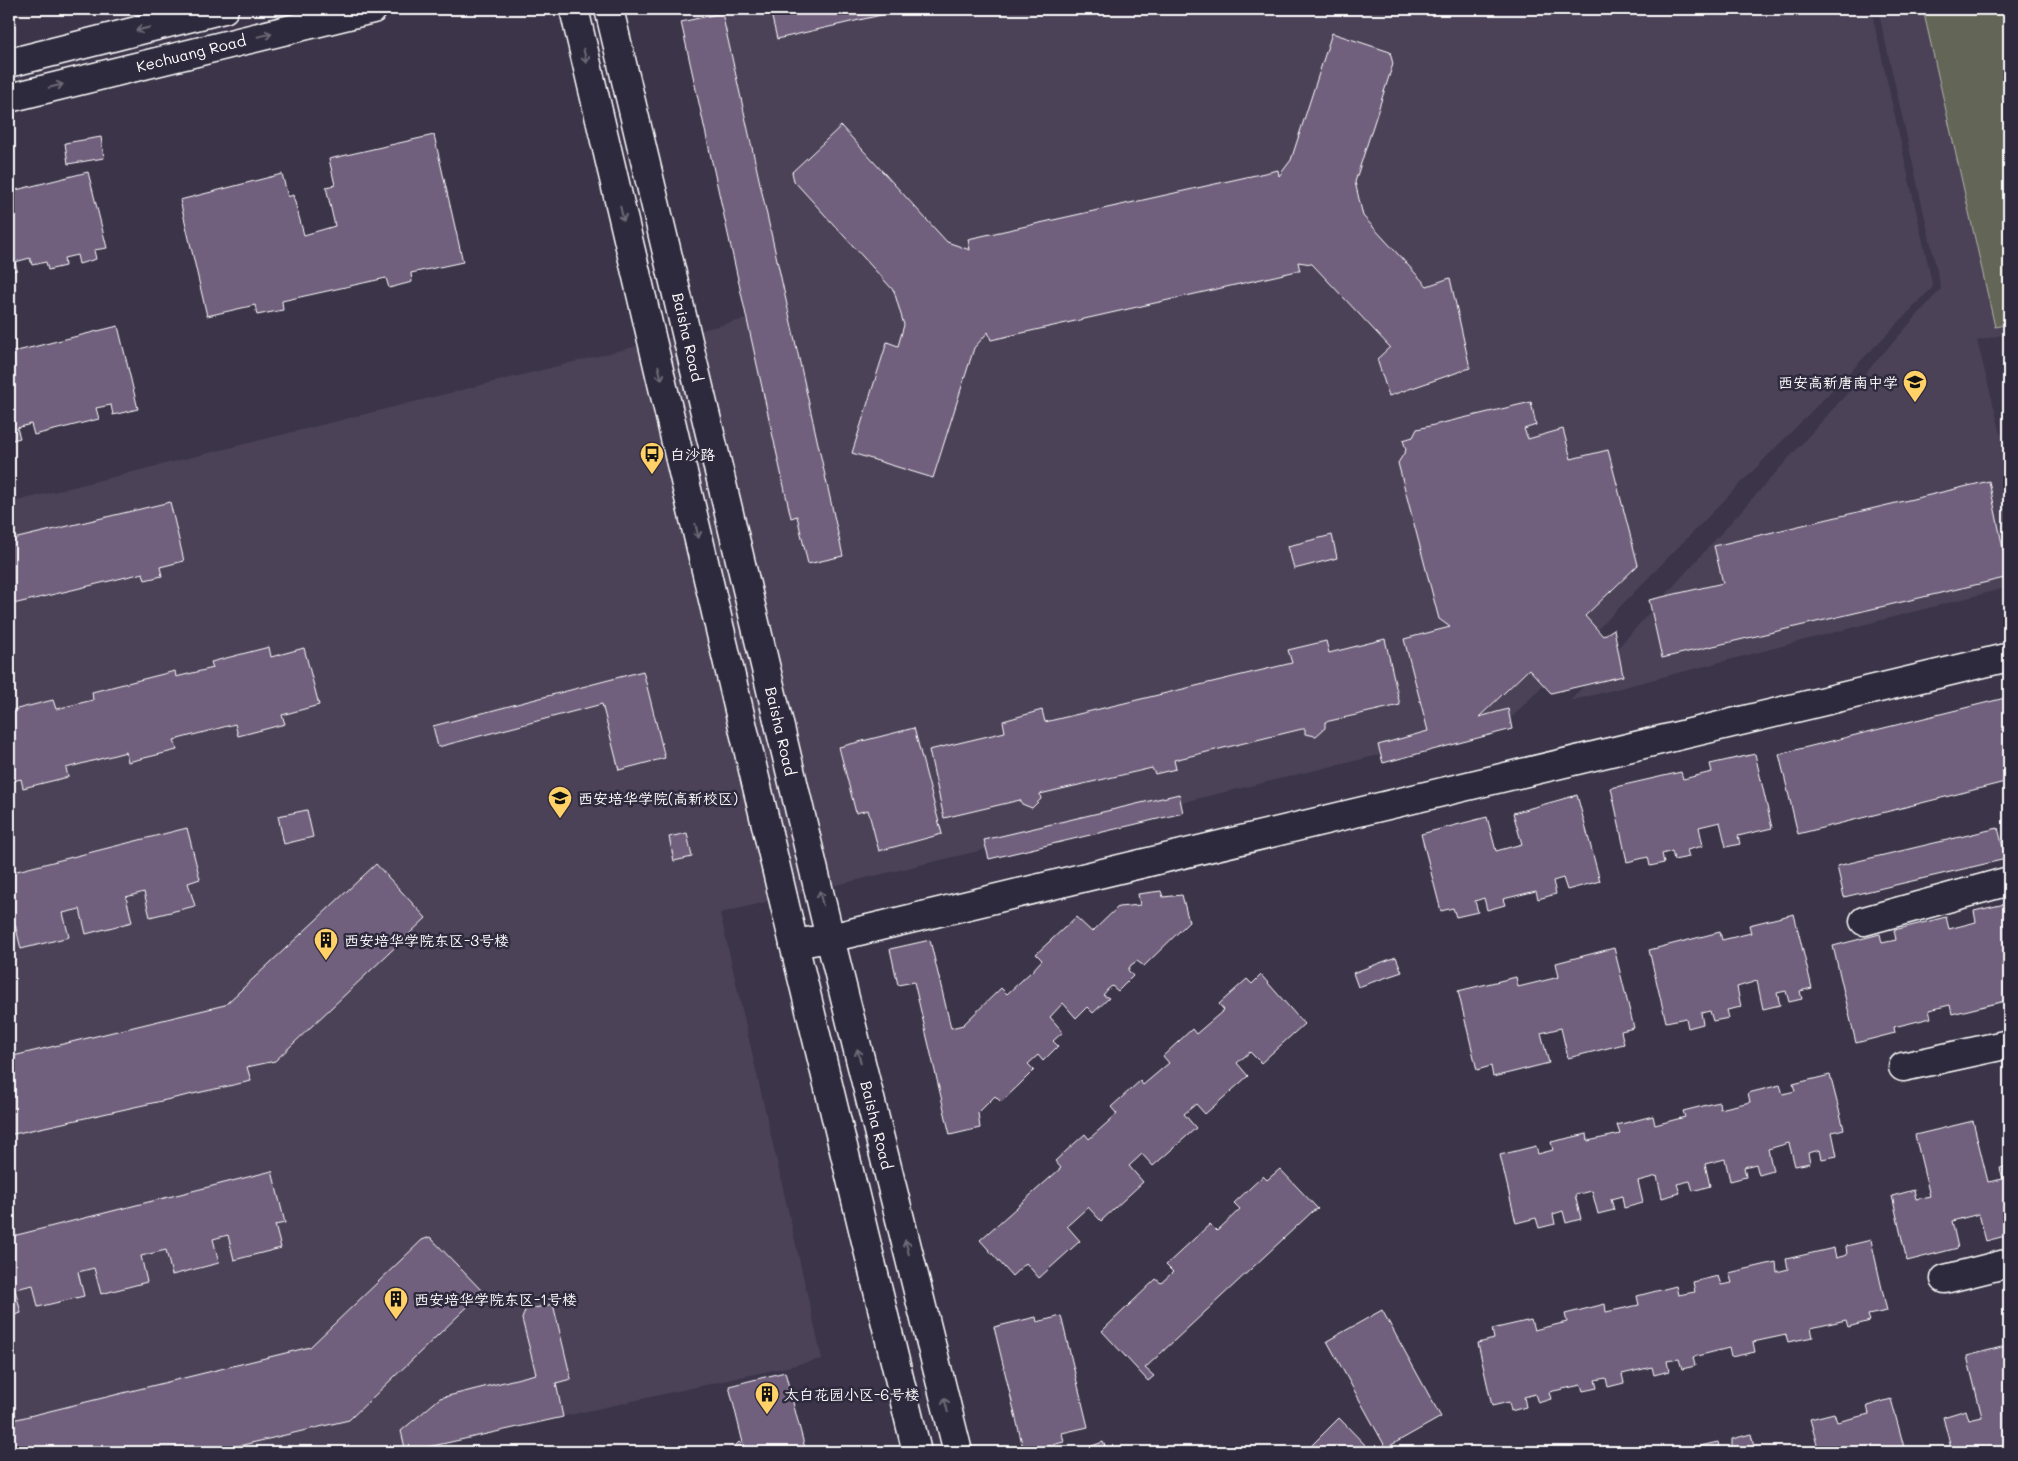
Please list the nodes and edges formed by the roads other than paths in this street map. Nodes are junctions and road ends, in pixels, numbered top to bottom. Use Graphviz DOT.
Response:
graph roads {
  1 [pos="224,9"];
  2 [pos="374,9"];
  3 [pos="574,9"];
  4 [pos="609,9"];
  5 [pos="9,63"];
  6 [pos="9,98"];
  7 [pos="2009,657"];
  8 [pos="2009,881"];
  9 [pos="1864,921"];
  10 [pos="830,938"];
  11 [pos="794,944"];
  12 [pos="2009,1044"];
  13 [pos="1903,1067"];
  14 [pos="2009,1263"];
  15 [pos="1945,1280"];
  16 [pos="916,1452"];
  17 [pos="958,1452"];
  1 -- 5 [label="street, one-way"];
  6 -- 2 [label="street, Kechuang Road, one-way"];
  3 -- 11 [label="street, one-way"];
  10 -- 4 [label="street, Baisha Road, one-way"];
  7 -- 10 [label="street"];
  8 -- 9 [label="street"];
  10 -- 11 [label="street"];
  17 -- 10 [label="street, Baisha Road, one-way"];
  11 -- 16 [label="street"];
  12 -- 13 [label="street"];
  14 -- 15 [label="street"];
}
